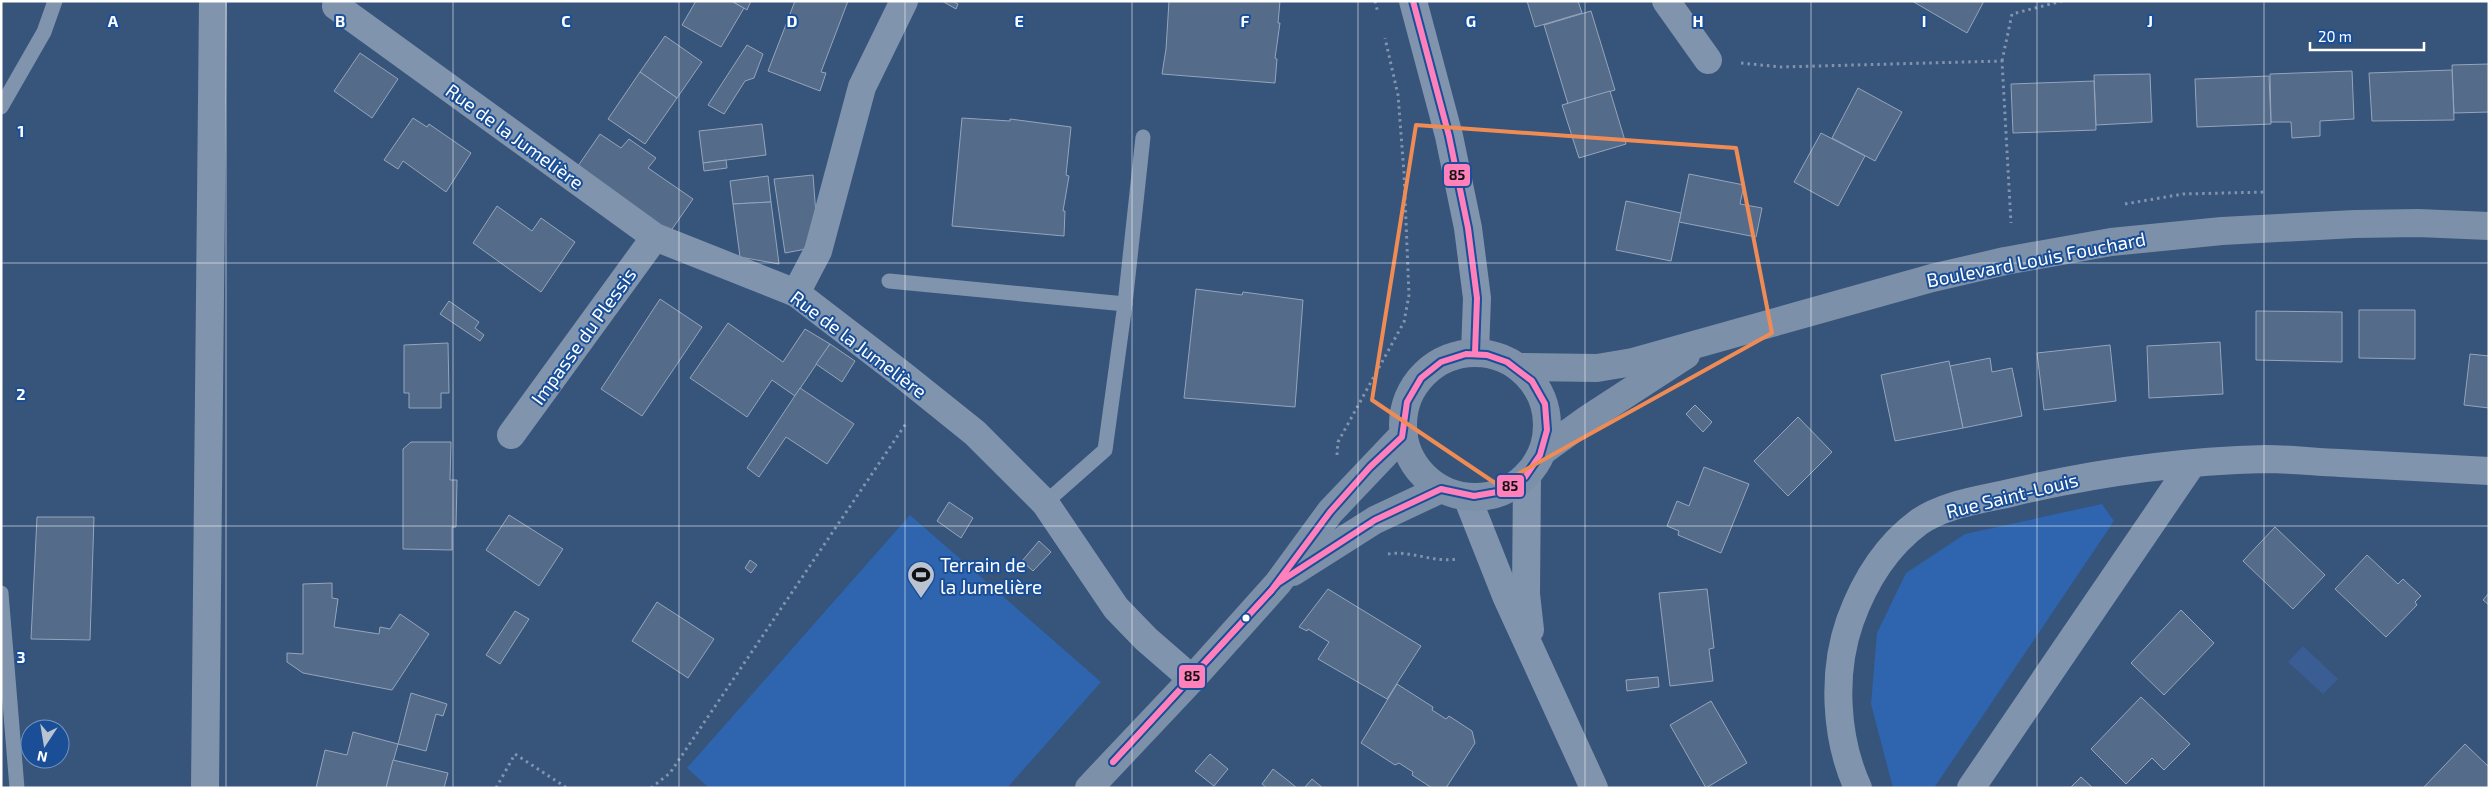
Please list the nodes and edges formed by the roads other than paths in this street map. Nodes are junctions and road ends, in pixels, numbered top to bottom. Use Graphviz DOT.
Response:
graph roads {
  1 [pos="55,1"];
  2 [pos="213,1"];
  3 [pos="904,1"];
  4 [pos="1413,1"];
  5 [pos="1666,1"];
  6 [pos="336,6"];
  7 [pos="1708,60"];
  8 [pos="1,108"];
  9 [pos="1143,137"];
  10 [pos="2489,226"];
  11 [pos="655,237"];
  12 [pos="889,280"];
  13 [pos="796,293"];
  14 [pos="1125,304"];
  15 [pos="1710,339"];
  16 [pos="1475,353"];
  17 [pos="1518,367"];
  18 [pos="512,434"];
  19 [pos="1404,434"];
  20 [pos="1543,451"];
  21 [pos="2191,464"];
  22 [pos="2489,471"];
  23 [pos="1527,475"];
  24 [pos="1441,489"];
  25 [pos="1467,497"];
  26 [pos="1045,503"];
  27 [pos="1278,583"];
  28 [pos="1,593"];
  29 [pos="1532,649"];
  30 [pos="1192,678"];
  31 [pos="17,788"];
  32 [pos="205,788"];
  33 [pos="1089,788"];
  34 [pos="1594,788"];
  35 [pos="1858,788"];
  36 [pos="1971,788"];
  1 -- 8 [label="lane"];
  2 -- 32 [label="street"];
  3 -- 13 [label="street"];
  4 -- 16 [label="street"];
  5 -- 7 [label="street"];
  6 -- 11 [label="street, Rue de la Jumelière"];
  9 -- 14 [label="lane"];
  10 -- 15 [label="main road, Boulevard Louis Fouchard"];
  11 -- 13 [label="street, Rue de la Jumelière"];
  11 -- 18 [label="street, Impasse du Plessis"];
  12 -- 14 [label="lane"];
  13 -- 26 [label="street, Rue de la Jumelière"];
  14 -- 26 [label="lane"];
  15 -- 17 [label="main road, Boulevard Louis Fouchard"];
  15 -- 20 [label="main road, Boulevard Louis Fouchard"];
  16 -- 17 [label="main road"];
  16 -- 19 [label="main road"];
  17 -- 20 [label="main road"];
  19 -- 24 [label="main road"];
  19 -- 27 [label="main road"];
  20 -- 23 [label="main road"];
  21 -- 22 [label="street, Rue Saint-Louis"];
  21 -- 35 [label="street, Rue Saint-Louis"];
  21 -- 36 [label="street"];
  23 -- 25 [label="main road"];
  23 -- 29 [label="street"];
  24 -- 25 [label="main road"];
  24 -- 27 [label="main road"];
  25 -- 29 [label="street"];
  26 -- 30 [label="street, Rue de la Jumelière"];
  27 -- 30 [label="main road"];
  28 -- 31 [label="lane"];
  29 -- 34 [label="street"];
  30 -- 33 [label="main road"];
}
